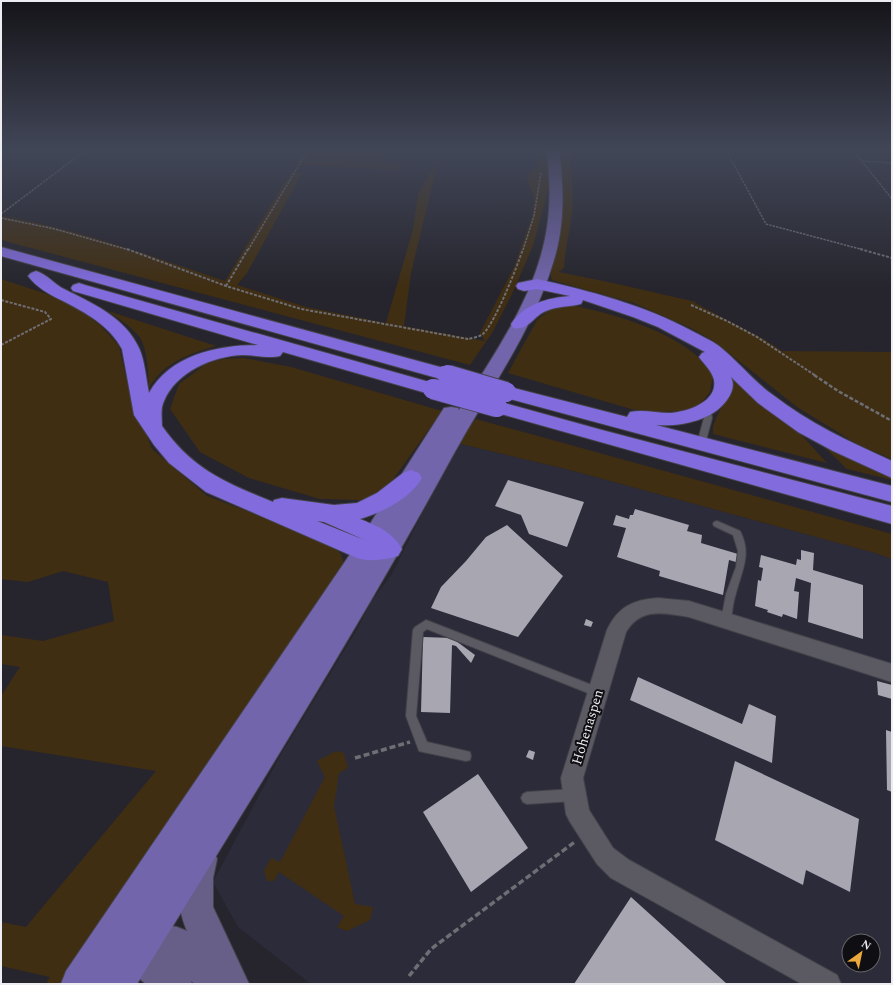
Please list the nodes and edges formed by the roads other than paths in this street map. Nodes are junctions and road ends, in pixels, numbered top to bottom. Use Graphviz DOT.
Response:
graph roads {
  1 [pos="556,196"];
  2 [pos="1,251"];
  3 [pos="528,290"];
  4 [pos="575,301"];
  5 [pos="519,324"];
  6 [pos="359,368"];
  7 [pos="439,382"];
  8 [pos="501,399"];
  9 [pos="707,410"];
  10 [pos="596,415"];
  11 [pos="152,427"];
  12 [pos="701,444"];
  13 [pos="892,470"];
  14 [pos="411,478"];
  15 [pos="892,494"];
  16 [pos="243,499"];
  17 [pos="328,514"];
  18 [pos="892,515"];
  19 [pos="717,524"];
  20 [pos="377,545"];
  21 [pos="726,621"];
  22 [pos="892,673"];
  23 [pos="598,692"];
  24 [pos="466,756"];
  25 [pos="575,795"];
  26 [pos="527,798"];
  27 [pos="204,845"];
  28 [pos="131,932"];
  29 [pos="97,975"];
  30 [pos="174,984"];
  31 [pos="223,984"];
  32 [pos="231,984"];
  33 [pos="828,984"];
  1 -- 3 [label="main road"];
  2 -- 7 [label="highway"];
  3 -- 4 [label="highway"];
  3 -- 5 [label="main road"];
  3 -- 13 [label="highway"];
  3 -- 14 [label="main road"];
  4 -- 5 [label="highway"];
  4 -- 9 [label="highway"];
  5 -- 20 [label="main road"];
  6 -- 7 [label="highway"];
  6 -- 11 [label="highway"];
  6 -- 11 [label="highway"];
  7 -- 8 [label="highway, bridge"];
  8 -- 10 [label="highway"];
  8 -- 18 [label="highway"];
  9 -- 10 [label="highway"];
  9 -- 12 [label="lane"];
  10 -- 12 [label="highway"];
  11 -- 16 [label="highway"];
  12 -- 15 [label="highway"];
  14 -- 17 [label="highway"];
  14 -- 20 [label="main road"];
  16 -- 17 [label="highway"];
  16 -- 20 [label="highway"];
  17 -- 20 [label="highway"];
  19 -- 21 [label="lane"];
  20 -- 27 [label="main road"];
  20 -- 28 [label="main road"];
  21 -- 22 [label="street, Hohenaspen"];
  21 -- 23 [label="street, Hohenaspen"];
  23 -- 24 [label="lane"];
  23 -- 25 [label="street, Hohenaspen"];
  25 -- 26 [label="lane"];
  25 -- 33 [label="street, Hohenaspen"];
  27 -- 28 [label="main road"];
  27 -- 32 [label="street"];
  28 -- 29 [label="street"];
  28 -- 30 [label="street"];
  28 -- 31 [label="street"];
}
